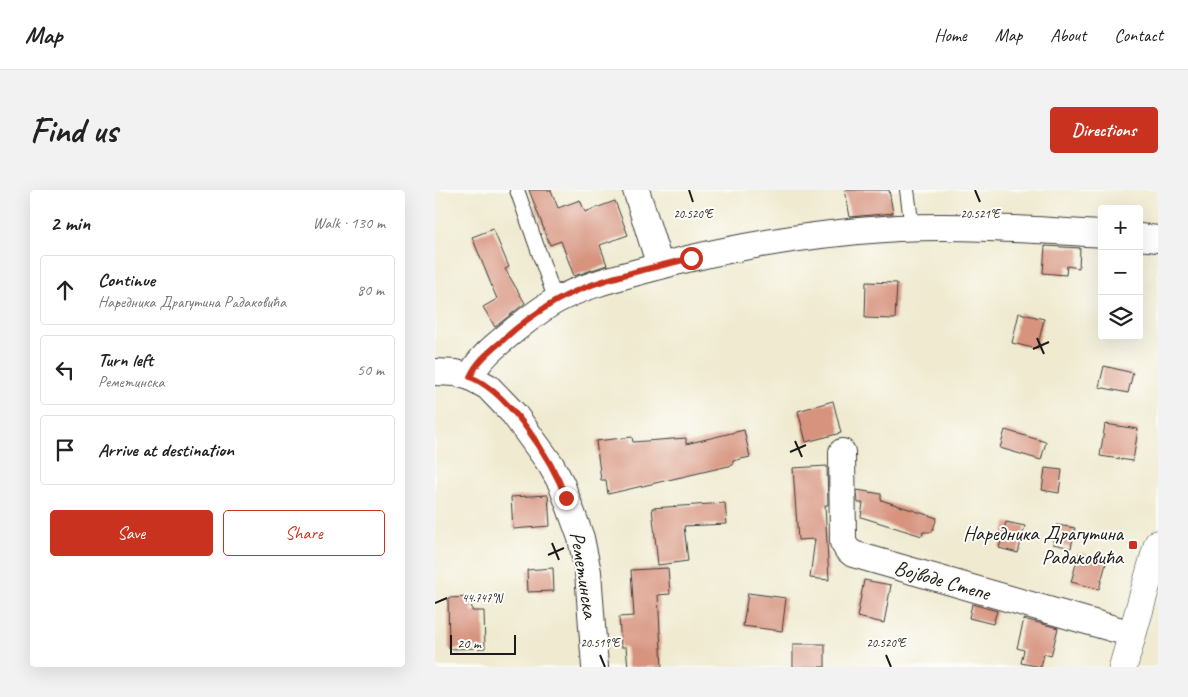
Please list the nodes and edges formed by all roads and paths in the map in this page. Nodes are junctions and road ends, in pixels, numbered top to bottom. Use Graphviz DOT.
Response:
graph roads {
  1 [pos="517,190"];
  2 [pos="637,190"];
  3 [pos="907,190"];
  4 [pos="912,228"];
  5 [pos="1098,234"];
  6 [pos="1143,237"];
  7 [pos="1158,239"];
  8 [pos="660,266"];
  9 [pos="556,301"];
  10 [pos="448,377"];
  11 [pos="842,452"];
  12 [pos="1158,544"];
  13 [pos="1132,634"];
  14 [pos="595,667"];
  15 [pos="1123,667"];
  1 -- 9 [label="lane"];
  2 -- 8 [label="street"];
  3 -- 4 [label="lane"];
  4 -- 5 [label="street"];
  4 -- 8 [label="street"];
  6 -- 7 [label="street"];
  8 -- 9 [label="street"];
  9 -- 10 [label="street"];
  10 -- 14 [label="street, Реметинска"];
  11 -- 13 [label="street, Војводе Степе"];
  12 -- 13 [label="street"];
  13 -- 15 [label="street"];
}
